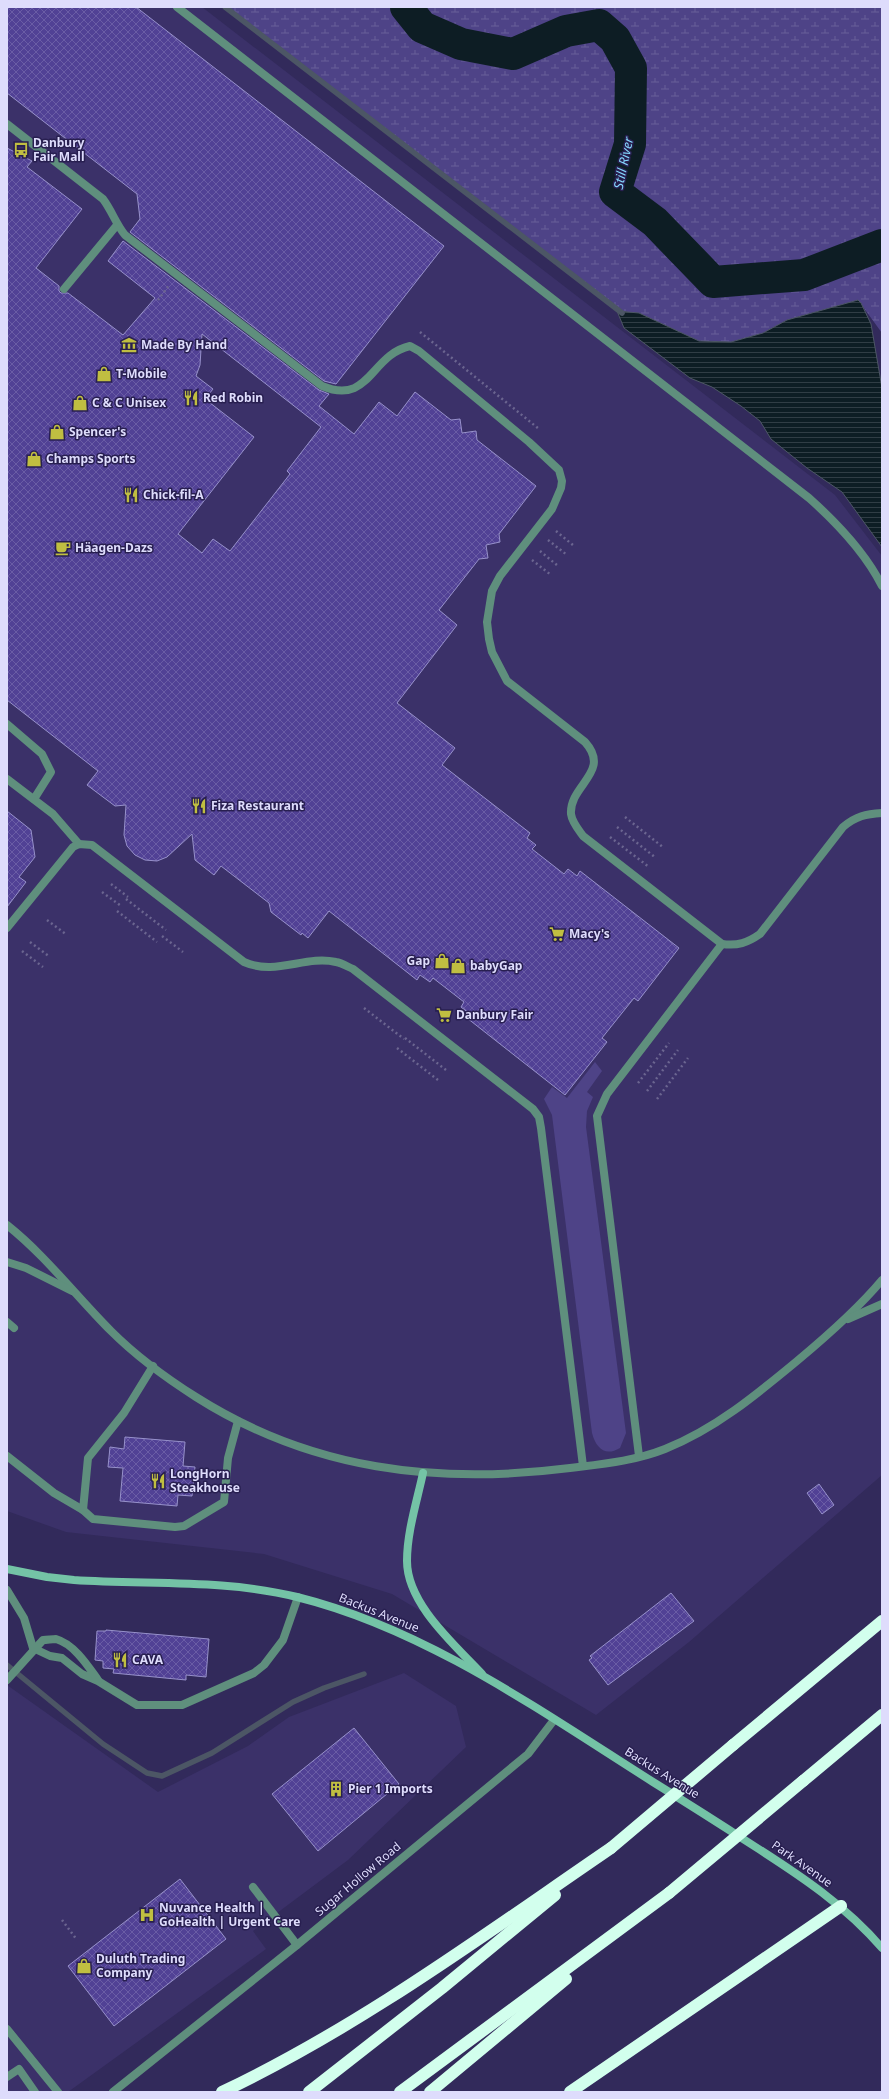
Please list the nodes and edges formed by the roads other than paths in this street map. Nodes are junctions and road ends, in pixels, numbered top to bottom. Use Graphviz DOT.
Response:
graph roads {
  1 [pos="177,7"];
  2 [pos="7,124"];
  3 [pos="117,225"];
  4 [pos="64,289"];
  5 [pos="882,586"];
  6 [pos="7,724"];
  7 [pos="7,779"];
  8 [pos="34,799"];
  9 [pos="882,813"];
  10 [pos="79,844"];
  11 [pos="7,928"];
  12 [pos="722,944"];
  13 [pos="7,1225"];
  14 [pos="7,1262"];
  15 [pos="882,1280"];
  16 [pos="77,1293"];
  17 [pos="882,1304"];
  18 [pos="7,1322"];
  19 [pos="837,1326"];
  20 [pos="14,1328"];
  21 [pos="152,1366"];
  22 [pos="238,1422"];
  23 [pos="7,1456"];
  24 [pos="639,1456"];
  25 [pos="583,1466"];
  26 [pos="423,1473"];
  27 [pos="83,1510"];
  28 [pos="7,1568"];
  29 [pos="7,1590"];
  30 [pos="298,1597"];
  31 [pos="882,1621"];
  32 [pos="33,1648"];
  33 [pos="7,1680"];
  34 [pos="98,1681"];
  35 [pos="490,1681"];
  36 [pos="882,1715"];
  37 [pos="554,1720"];
  38 [pos="699,1810"];
  39 [pos="611,1848"];
  40 [pos="253,1887"];
  41 [pos="669,1893"];
  42 [pos="841,1906"];
  43 [pos="297,1945"];
  44 [pos="882,1948"];
  45 [pos="7,2029"];
  46 [pos="7,2077"];
  47 [pos="36,2092"];
  48 [pos="58,2092"];
  49 [pos="113,2092"];
  50 [pos="222,2092"];
  51 [pos="308,2092"];
  52 [pos="400,2092"];
  53 [pos="430,2092"];
  54 [pos="570,2092"];
  1 -- 5 [label="street"];
  2 -- 3 [label="street"];
  3 -- 4 [label="street"];
  3 -- 12 [label="street"];
  6 -- 8 [label="street"];
  7 -- 8 [label="street"];
  8 -- 10 [label="street"];
  9 -- 12 [label="street"];
  10 -- 11 [label="street"];
  10 -- 25 [label="street"];
  12 -- 24 [label="street"];
  13 -- 16 [label="street"];
  14 -- 16 [label="street"];
  15 -- 19 [label="street"];
  16 -- 21 [label="street"];
  17 -- 19 [label="street"];
  18 -- 20 [label="street"];
  19 -- 24 [label="street"];
  21 -- 22 [label="street"];
  21 -- 27 [label="street"];
  22 -- 26 [label="street"];
  22 -- 27 [label="street"];
  23 -- 27 [label="street"];
  24 -- 25 [label="street"];
  25 -- 26 [label="street"];
  26 -- 35 [label="main road"];
  28 -- 30 [label="main road, Backus Avenue"];
  29 -- 32 [label="street"];
  30 -- 34 [label="street"];
  30 -- 35 [label="main road, Backus Avenue"];
  31 -- 39 [label="highway, bridge"];
  32 -- 33 [label="street"];
  32 -- 34 [label="street"];
  32 -- 34 [label="street"];
  35 -- 37 [label="main road, Backus Avenue"];
  36 -- 41 [label="highway, bridge"];
  37 -- 38 [label="main road, Backus Avenue"];
  37 -- 43 [label="street, Sugar Hollow Road"];
  38 -- 42 [label="main road, Park Avenue"];
  39 -- 50 [label="highway"];
  39 -- 51 [label="highway"];
  40 -- 43 [label="street"];
  41 -- 52 [label="highway"];
  41 -- 53 [label="highway"];
  42 -- 44 [label="main road, Park Avenue"];
  42 -- 54 [label="highway"];
  43 -- 49 [label="street, Sugar Hollow Road"];
  45 -- 48 [label="street"];
  46 -- 47 [label="street"];
}
